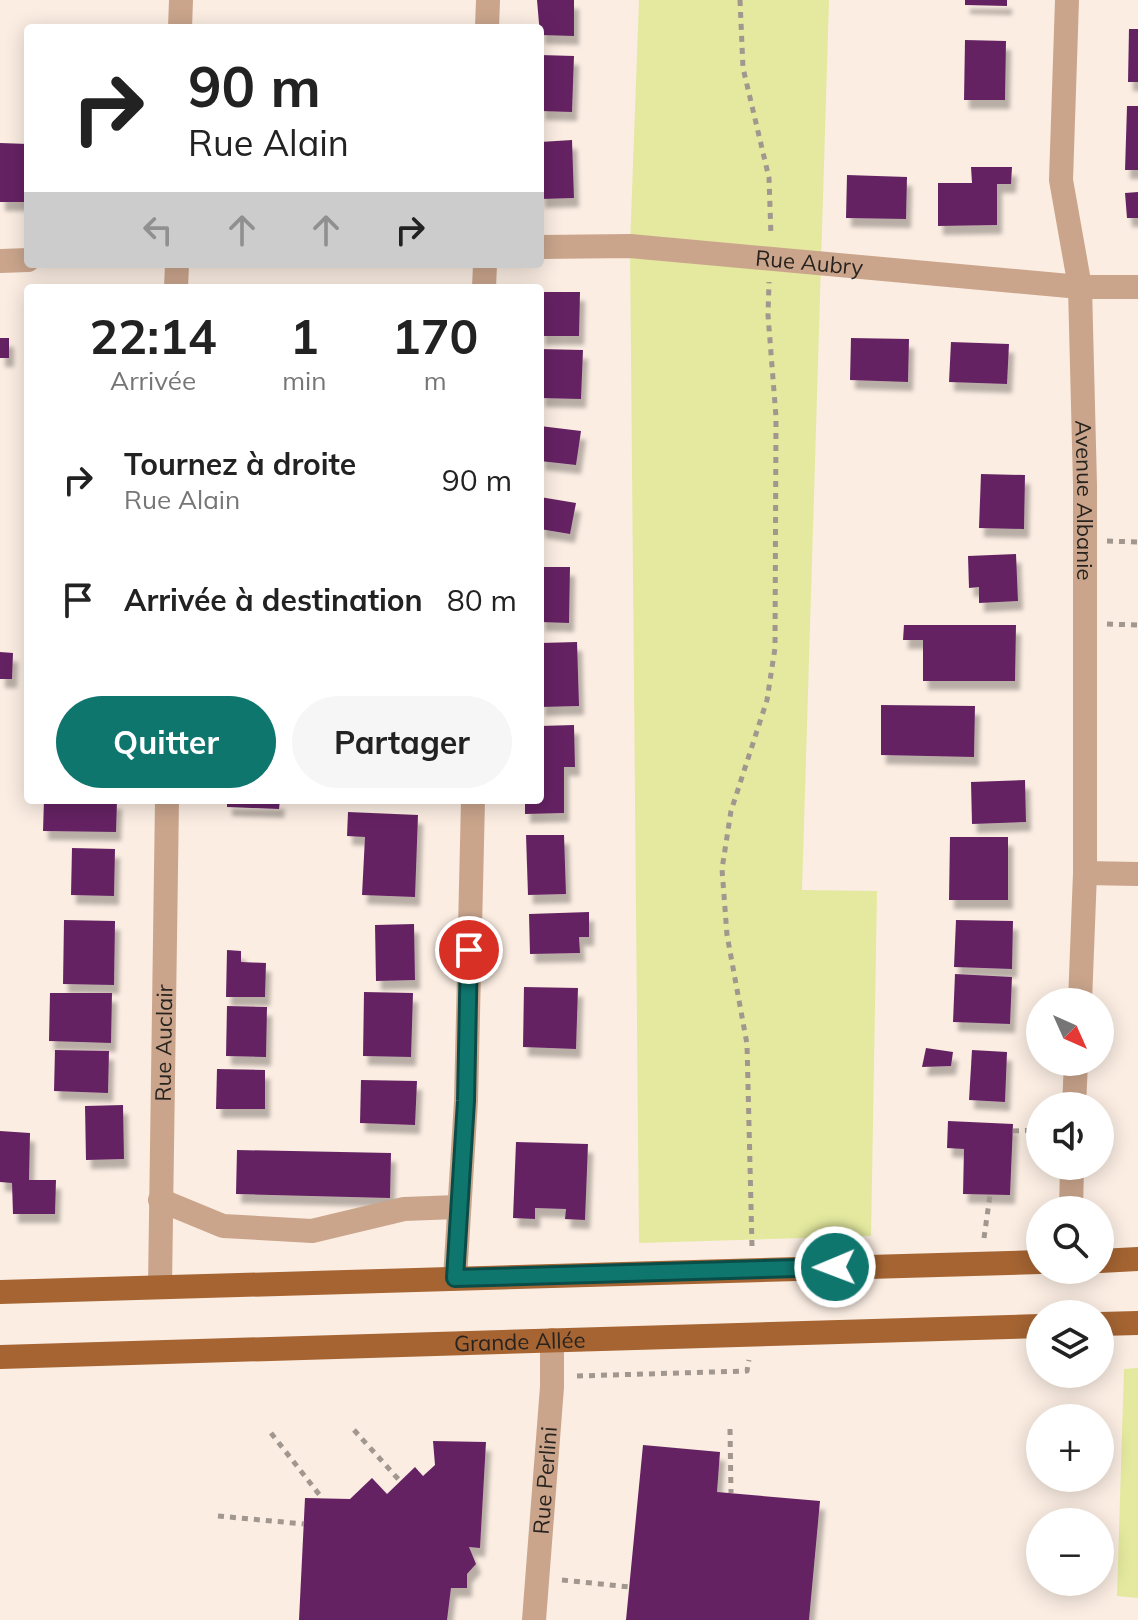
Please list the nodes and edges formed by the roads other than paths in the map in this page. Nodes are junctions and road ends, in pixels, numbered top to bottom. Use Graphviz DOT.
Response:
graph roads {
  1 [pos="181,0"];
  2 [pos="488,0"];
  3 [pos="1067,0"];
  4 [pos="180,24"];
  5 [pos="487,24"];
  6 [pos="544,247"];
  7 [pos="24,260"];
  8 [pos="0,261"];
  9 [pos="1080,287"];
  10 [pos="1138,287"];
  11 [pos="167,804"];
  12 [pos="473,804"];
  13 [pos="1085,873"];
  14 [pos="1138,874"];
  15 [pos="1081,988"];
  16 [pos="160,1200"];
  17 [pos="457,1207"];
  18 [pos="1138,1259"];
  19 [pos="1114,1260"];
  20 [pos="1026,1262"];
  21 [pos="455,1278"];
  22 [pos="160,1287"];
  23 [pos="0,1292"];
  24 [pos="1138,1323"];
  25 [pos="1114,1324"];
  26 [pos="1026,1326"];
  27 [pos="552,1340"];
  28 [pos="0,1357"];
  29 [pos="534,1620"];
  1 -- 4 [label="street"];
  2 -- 5 [label="street"];
  3 -- 9 [label="street, Avenue Albanie"];
  6 -- 9 [label="street, Rue Aubry"];
  7 -- 8 [label="street"];
  9 -- 10 [label="street, Rue Aubry"];
  9 -- 13 [label="street, Avenue Albanie"];
  11 -- 16 [label="street, Rue Auclair"];
  12 -- 17 [label="street"];
  13 -- 14 [label="street"];
  13 -- 15 [label="street, Avenue Albanie"];
  16 -- 17 [label="street"];
  16 -- 22 [label="street, Rue Auclair"];
  17 -- 21 [label="street"];
  18 -- 19 [label="main road"];
  20 -- 21 [label="main road"];
  21 -- 22 [label="main road"];
  22 -- 23 [label="main road"];
  24 -- 25 [label="main road"];
  26 -- 27 [label="main road, Grande Allée"];
  27 -- 28 [label="main road, Grande Allée"];
  27 -- 29 [label="street, Rue Perlini"];
}
